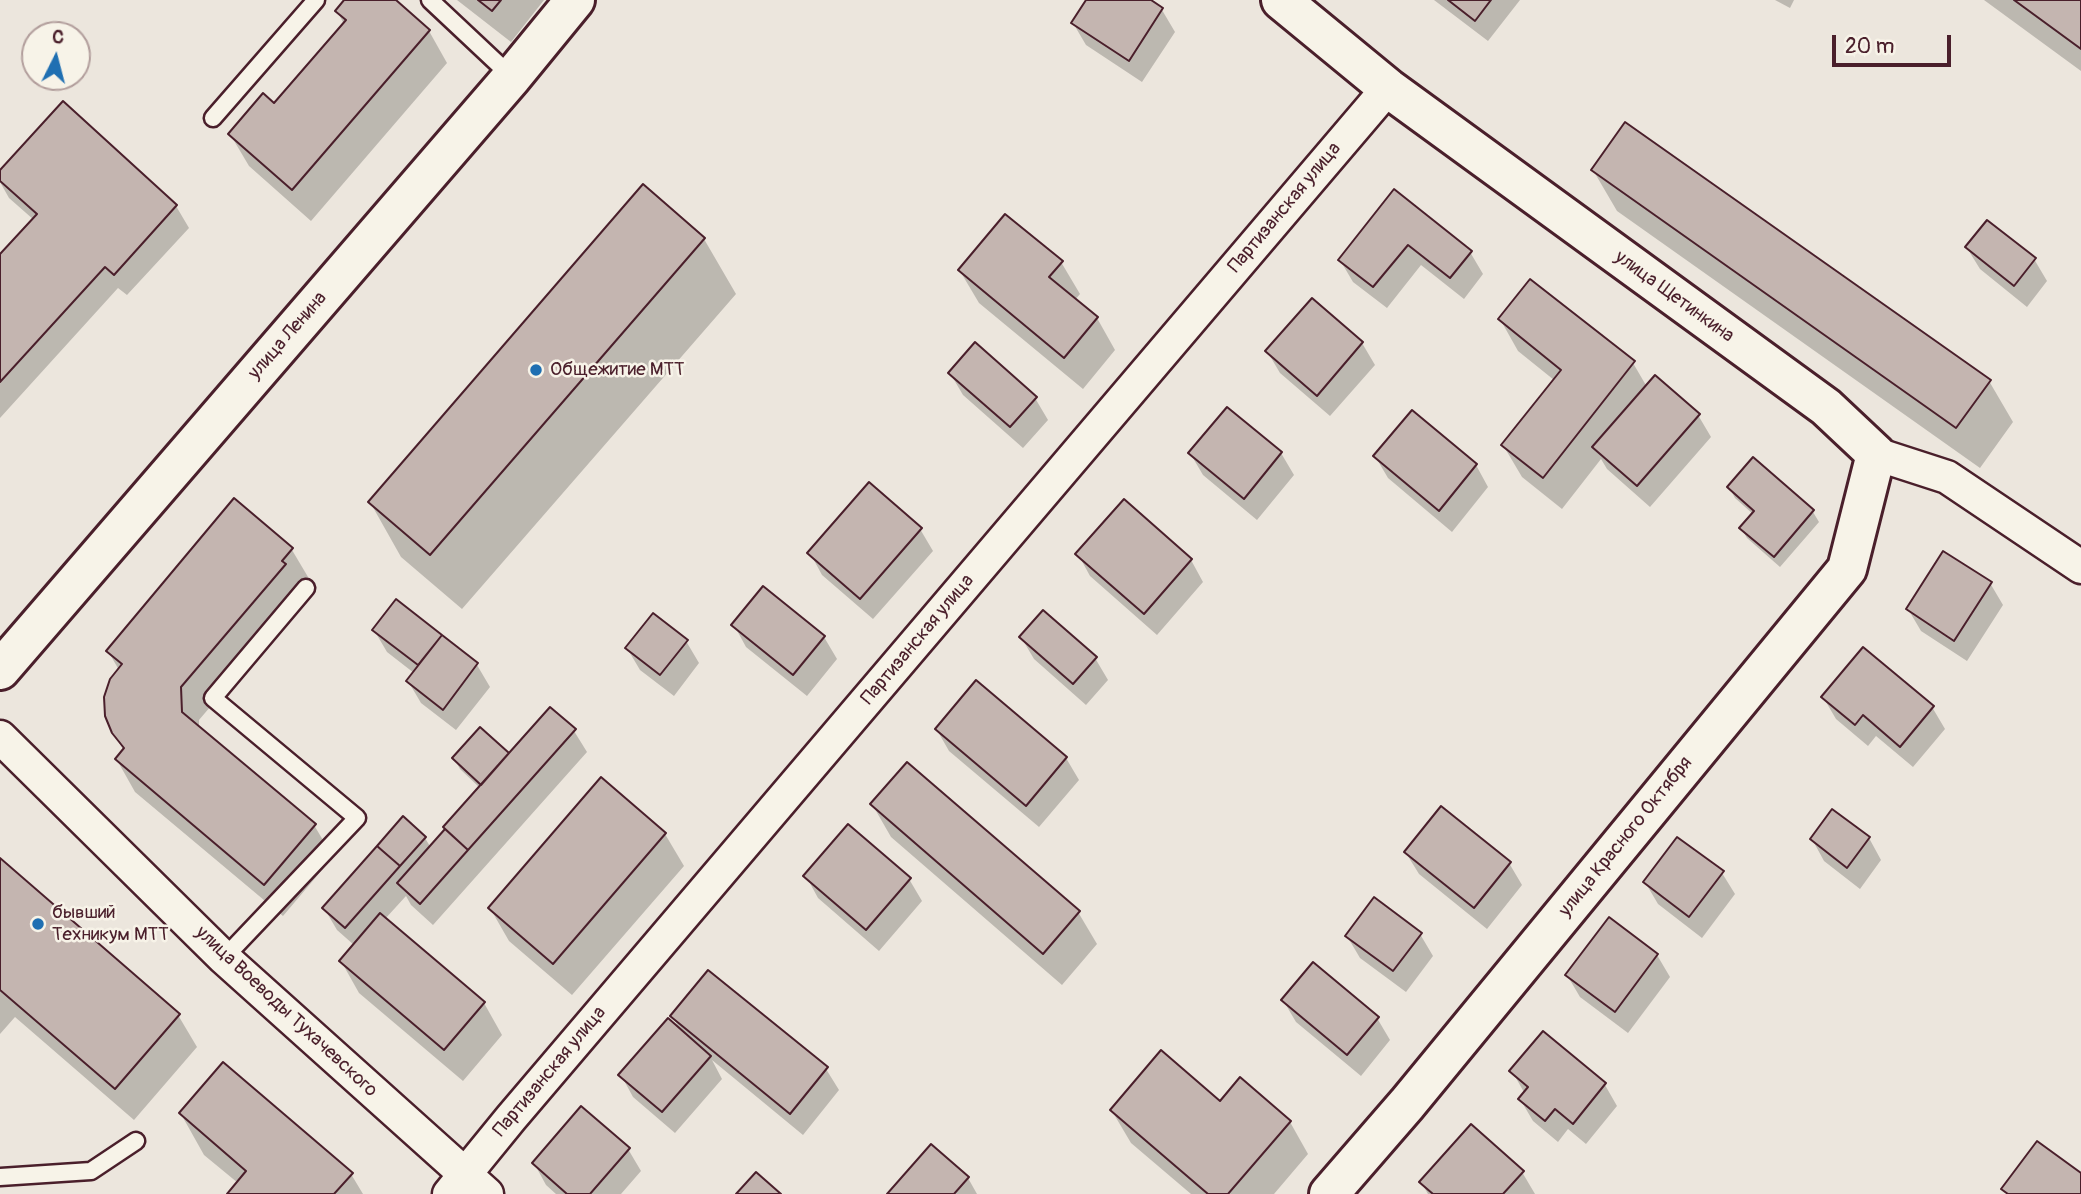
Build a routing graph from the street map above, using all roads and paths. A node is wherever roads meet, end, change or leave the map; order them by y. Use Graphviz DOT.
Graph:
graph roads {
  1 [pos="316,0"];
  2 [pos="430,0"];
  3 [pos="575,0"];
  4 [pos="1281,0"];
  5 [pos="512,77"];
  6 [pos="1388,88"];
  7 [pos="213,118"];
  8 [pos="1876,454"];
  9 [pos="2081,567"];
  10 [pos="306,588"];
  11 [pos="0,670"];
  12 [pos="0,737"];
  13 [pos="224,958"];
  14 [pos="136,1141"];
  15 [pos="0,1177"];
  16 [pos="467,1188"];
  17 [pos="1329,1194"];
  1 -- 7 [label="lane"];
  2 -- 5 [label="lane"];
  3 -- 5 [label="main road, улица Ленина"];
  4 -- 6 [label="main road, улица Щетинкина"];
  5 -- 11 [label="main road, улица Ленина"];
  6 -- 8 [label="main road, улица Щетинкина"];
  6 -- 16 [label="street, Партизанская улица"];
  8 -- 9 [label="street, улица Щетинкина"];
  8 -- 17 [label="main road, улица Красного Октября"];
  10 -- 13 [label="lane"];
  12 -- 13 [label="street, улица Воеводы Тухачевского"];
  13 -- 16 [label="street, улица Воеводы Тухачевского"];
  14 -- 15 [label="lane"];
}
